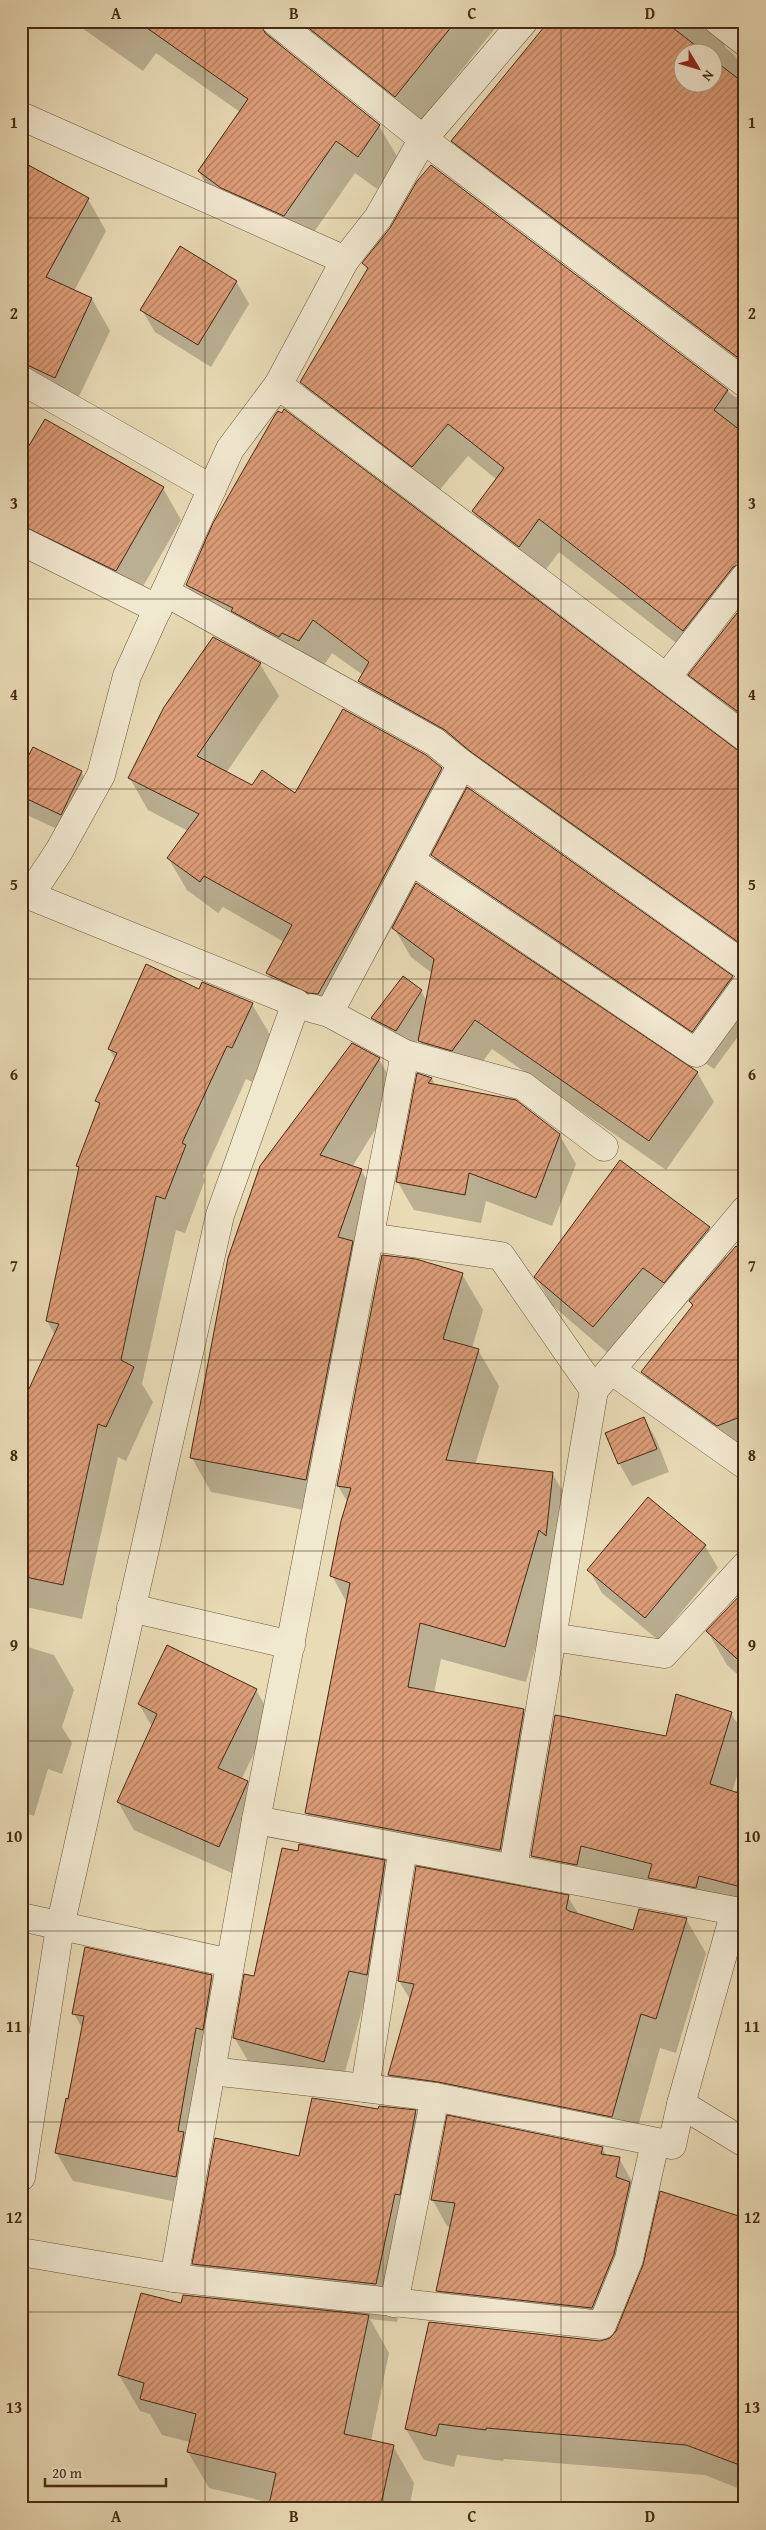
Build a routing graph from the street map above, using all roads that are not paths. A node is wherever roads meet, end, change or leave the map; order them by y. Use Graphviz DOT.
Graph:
graph roads {
  1 [pos="275,21"];
  2 [pos="524,21"];
  3 [pos="718,21"];
  4 [pos="745,42"];
  5 [pos="21,116"];
  6 [pos="423,139"];
  7 [pos="345,260"];
  8 [pos="21,380"];
  9 [pos="745,383"];
  10 [pos="278,386"];
  11 [pos="212,489"];
  12 [pos="21,541"];
  13 [pos="745,577"];
  14 [pos="161,601"];
  15 [pos="666,678"];
  16 [pos="745,737"];
  17 [pos="462,764"];
  18 [pos="410,860"];
  19 [pos="25,894"];
  20 [pos="745,966"];
  21 [pos="745,986"];
  22 [pos="296,1003"];
  23 [pos="329,1013"];
  24 [pos="406,1054"];
  25 [pos="604,1147"];
  26 [pos="743,1216"];
  27 [pos="370,1237"];
  28 [pos="602,1380"];
  29 [pos="745,1465"];
  30 [pos="745,1566"];
  31 [pos="131,1608"];
  32 [pos="552,1637"];
  33 [pos="291,1645"];
  34 [pos="256,1820"];
  35 [pos="403,1848"];
  36 [pos="513,1868"];
  37 [pos="740,1912"];
  38 [pos="21,1917"];
  39 [pos="60,1927"];
  40 [pos="230,1963"];
  41 [pos="211,2071"];
  42 [pos="365,2088"];
  43 [pos="435,2096"];
  44 [pos="681,2104"];
  45 [pos="655,2143"];
  46 [pos="745,2143"];
  47 [pos="21,2177"];
  48 [pos="21,2252"];
  49 [pos="174,2278"];
  50 [pos="394,2303"];
  1 -- 6 [label="street"];
  2 -- 6 [label="street"];
  3 -- 4 [label="street"];
  5 -- 7 [label="street"];
  6 -- 7 [label="street"];
  6 -- 9 [label="street"];
  7 -- 10 [label="street"];
  8 -- 11 [label="street"];
  10 -- 11 [label="street"];
  10 -- 15 [label="street"];
  11 -- 14 [label="street"];
  12 -- 14 [label="street"];
  13 -- 15 [label="street"];
  14 -- 17 [label="street"];
  14 -- 19 [label="street"];
  15 -- 16 [label="street"];
  17 -- 18 [label="street"];
  17 -- 20 [label="street"];
  18 -- 21 [label="street"];
  18 -- 23 [label="street"];
  19 -- 22 [label="street"];
  22 -- 23 [label="street"];
  22 -- 31 [label="street"];
  23 -- 24 [label="street"];
  24 -- 25 [label="street"];
  24 -- 27 [label="street"];
  26 -- 28 [label="street"];
  27 -- 28 [label="street"];
  27 -- 33 [label="street"];
  28 -- 29 [label="street"];
  28 -- 32 [label="street"];
  30 -- 32 [label="street"];
  31 -- 33 [label="street"];
  31 -- 39 [label="street"];
  32 -- 36 [label="street"];
  33 -- 34 [label="street"];
  34 -- 35 [label="street"];
  34 -- 40 [label="street"];
  35 -- 36 [label="street"];
  35 -- 42 [label="street"];
  36 -- 37 [label="street"];
  37 -- 44 [label="street"];
  38 -- 39 [label="street"];
  39 -- 40 [label="street"];
  39 -- 47 [label="street"];
  40 -- 41 [label="street"];
  41 -- 42 [label="street"];
  41 -- 49 [label="street"];
  42 -- 43 [label="street"];
  43 -- 45 [label="street"];
  43 -- 50 [label="street"];
  44 -- 45 [label="street"];
  44 -- 46 [label="street"];
  45 -- 50 [label="street"];
  48 -- 49 [label="street"];
  49 -- 50 [label="street"];
}
